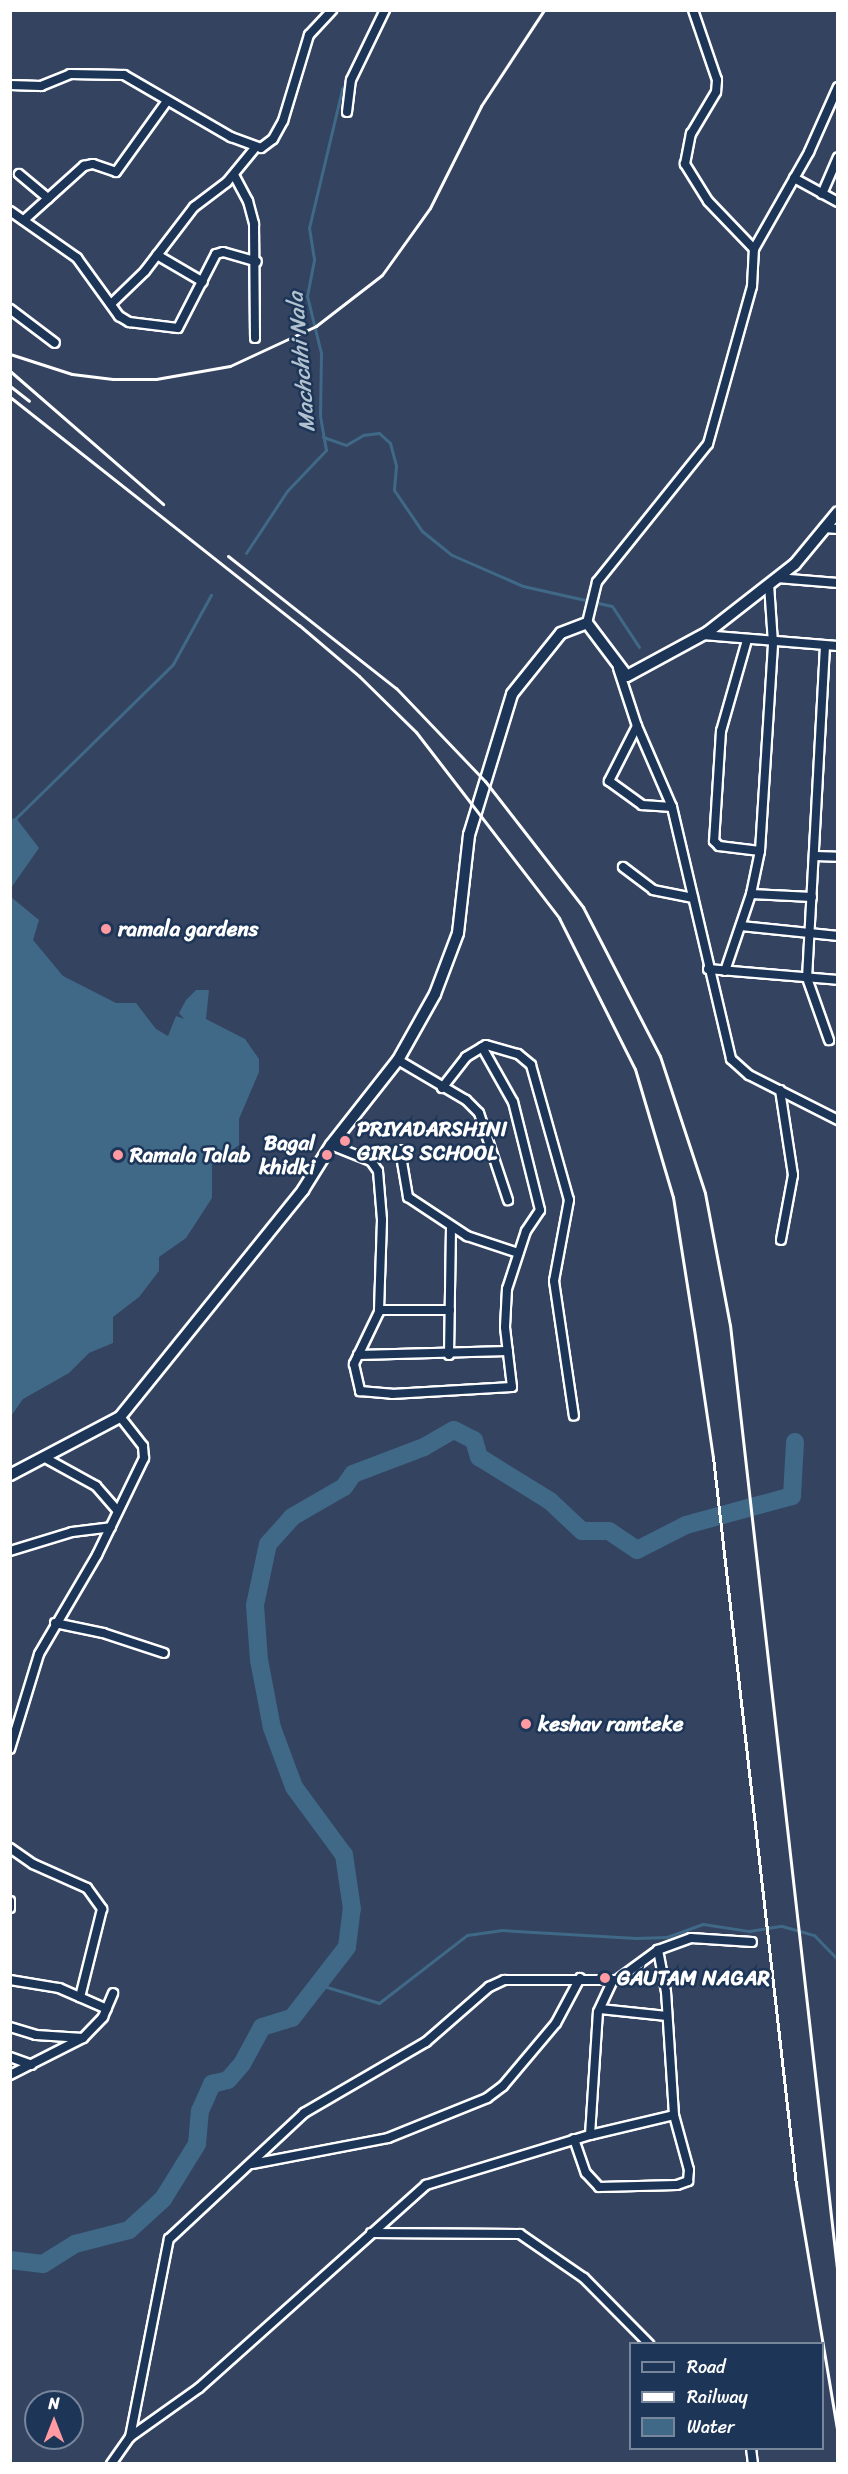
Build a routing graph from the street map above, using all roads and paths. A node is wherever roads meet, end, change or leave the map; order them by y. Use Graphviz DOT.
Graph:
graph roads {
  1 [pos="332,10"];
  2 [pos="385,10"];
  3 [pos="693,10"];
  4 [pos="10,85"];
  5 [pos="837,87"];
  6 [pos="167,101"];
  7 [pos="347,112"];
  8 [pos="255,148"];
  9 [pos="837,157"];
  10 [pos="19,174"];
  11 [pos="234,175"];
  12 [pos="794,178"];
  13 [pos="822,195"];
  14 [pos="48,198"];
  15 [pos="837,202"];
  16 [pos="10,211"];
  17 [pos="24,220"];
  18 [pos="754,249"];
  19 [pos="157,255"];
  20 [pos="257,261"];
  21 [pos="202,282"];
  22 [pos="111,304"];
  23 [pos="10,309"];
  24 [pos="255,338"];
  25 [pos="55,343"];
  26 [pos="837,512"];
  27 [pos="824,528"];
  28 [pos="837,529"];
  29 [pos="773,581"];
  30 [pos="837,583"];
  31 [pos="587,623"];
  32 [pos="703,635"];
  33 [pos="747,640"];
  34 [pos="773,644"];
  35 [pos="825,646"];
  36 [pos="837,646"];
  37 [pos="616,662"];
  38 [pos="637,726"];
  39 [pos="672,807"];
  40 [pos="760,851"];
  41 [pos="815,856"];
  42 [pos="837,857"];
  43 [pos="623,867"];
  44 [pos="751,894"];
  45 [pos="812,897"];
  46 [pos="693,898"];
  47 [pos="741,926"];
  48 [pos="811,933"];
  49 [pos="837,936"];
  50 [pos="708,969"];
  51 [pos="725,970"];
  52 [pos="807,978"];
  53 [pos="837,980"];
  54 [pos="829,1040"];
  55 [pos="482,1047"];
  56 [pos="398,1060"];
  57 [pos="442,1088"];
  58 [pos="780,1090"];
  59 [pos="837,1120"];
  60 [pos="332,1145"];
  61 [pos="400,1150"];
  62 [pos="508,1200"];
  63 [pos="451,1227"];
  64 [pos="781,1240"];
  65 [pos="519,1253"];
  66 [pos="380,1310"];
  67 [pos="450,1310"];
  68 [pos="508,1350"];
  69 [pos="358,1355"];
  70 [pos="449,1355"];
  71 [pos="574,1416"];
  72 [pos="120,1417"];
  73 [pos="47,1459"];
  74 [pos="10,1475"];
  75 [pos="118,1511"];
  76 [pos="111,1527"];
  77 [pos="10,1551"];
  78 [pos="55,1623"];
  79 [pos="164,1653"];
  80 [pos="10,1749"];
  81 [pos="10,1848"];
  82 [pos="10,1900"];
  83 [pos="10,1908"];
  84 [pos="752,1942"];
  85 [pos="658,1950"];
  86 [pos="580,1978"];
  87 [pos="10,1980"];
  88 [pos="613,1980"];
  89 [pos="114,1994"];
  90 [pos="80,1997"];
  91 [pos="107,2009"];
  92 [pos="600,2009"];
  93 [pos="667,2016"];
  94 [pos="10,2027"];
  95 [pos="83,2038"];
  96 [pos="10,2057"];
  97 [pos="32,2065"];
  98 [pos="10,2075"];
  99 [pos="674,2115"];
  100 [pos="590,2135"];
  101 [pos="574,2139"];
  102 [pos="251,2164"];
  103 [pos="371,2233"];
  104 [pos="648,2342"];
  105 [pos="130,2437"];
  106 [pos="111,2463"];
  1 -- 8 [label="street"];
  2 -- 7 [label="street"];
  3 -- 18 [label="street"];
  4 -- 6 [label="street"];
  5 -- 12 [label="street"];
  6 -- 8 [label="street"];
  6 -- 14 [label="street"];
  8 -- 11 [label="street"];
  9 -- 13 [label="street"];
  10 -- 14 [label="street"];
  11 -- 19 [label="street"];
  11 -- 20 [label="street"];
  12 -- 13 [label="street"];
  12 -- 18 [label="street"];
  13 -- 15 [label="street"];
  14 -- 17 [label="street"];
  16 -- 17 [label="street"];
  17 -- 22 [label="street"];
  18 -- 31 [label="street"];
  19 -- 21 [label="street"];
  19 -- 22 [label="street"];
  20 -- 21 [label="street"];
  20 -- 24 [label="street"];
  21 -- 22 [label="street"];
  23 -- 25 [label="street"];
  26 -- 27 [label="street"];
  27 -- 28 [label="street"];
  27 -- 29 [label="street"];
  29 -- 30 [label="street"];
  29 -- 32 [label="street"];
  29 -- 34 [label="street"];
  31 -- 37 [label="street"];
  31 -- 56 [label="street"];
  32 -- 33 [label="street"];
  32 -- 37 [label="street"];
  33 -- 34 [label="street"];
  33 -- 40 [label="street"];
  34 -- 35 [label="street"];
  34 -- 40 [label="street"];
  35 -- 36 [label="street"];
  35 -- 41 [label="street"];
  37 -- 38 [label="street"];
  38 -- 39 [label="street"];
  38 -- 39 [label="street"];
  39 -- 46 [label="street"];
  40 -- 44 [label="street"];
  41 -- 42 [label="street"];
  41 -- 45 [label="street"];
  43 -- 46 [label="street"];
  44 -- 45 [label="street"];
  44 -- 47 [label="street"];
  45 -- 48 [label="street"];
  46 -- 50 [label="street"];
  47 -- 48 [label="street"];
  47 -- 51 [label="street"];
  48 -- 49 [label="street"];
  48 -- 52 [label="street"];
  50 -- 51 [label="street"];
  50 -- 58 [label="street"];
  51 -- 52 [label="street"];
  52 -- 53 [label="street"];
  52 -- 54 [label="street"];
  55 -- 57 [label="street"];
  55 -- 65 [label="street"];
  55 -- 71 [label="street"];
  56 -- 57 [label="street"];
  56 -- 60 [label="street"];
  57 -- 62 [label="street"];
  58 -- 59 [label="street"];
  58 -- 64 [label="street"];
  60 -- 66 [label="street"];
  60 -- 72 [label="street"];
  61 -- 63 [label="street"];
  63 -- 65 [label="street"];
  63 -- 67 [label="street"];
  65 -- 68 [label="street"];
  66 -- 67 [label="street"];
  66 -- 69 [label="street"];
  67 -- 70 [label="street"];
  68 -- 69 [label="street"];
  68 -- 70 [label="street"];
  69 -- 70 [label="street"];
  72 -- 73 [label="street"];
  72 -- 75 [label="street"];
  73 -- 74 [label="street"];
  73 -- 75 [label="street"];
  75 -- 76 [label="street"];
  76 -- 77 [label="street"];
  76 -- 78 [label="street"];
  78 -- 79 [label="street"];
  78 -- 80 [label="street"];
  81 -- 90 [label="street"];
  82 -- 83 [label="street"];
  84 -- 85 [label="street"];
  85 -- 88 [label="street"];
  85 -- 93 [label="street"];
  86 -- 88 [label="street"];
  86 -- 102 [label="street"];
  86 -- 102 [label="street"];
  87 -- 90 [label="street"];
  88 -- 92 [label="street"];
  89 -- 91 [label="street"];
  90 -- 91 [label="street"];
  91 -- 95 [label="street"];
  92 -- 93 [label="street"];
  92 -- 100 [label="street"];
  93 -- 99 [label="street"];
  94 -- 95 [label="street"];
  95 -- 97 [label="street"];
  96 -- 97 [label="street"];
  97 -- 98 [label="street"];
  99 -- 100 [label="street"];
  99 -- 101 [label="street"];
  100 -- 101 [label="street"];
  101 -- 103 [label="street"];
  102 -- 105 [label="street"];
  103 -- 104 [label="street"];
  103 -- 105 [label="street"];
  105 -- 106 [label="street"];
}
